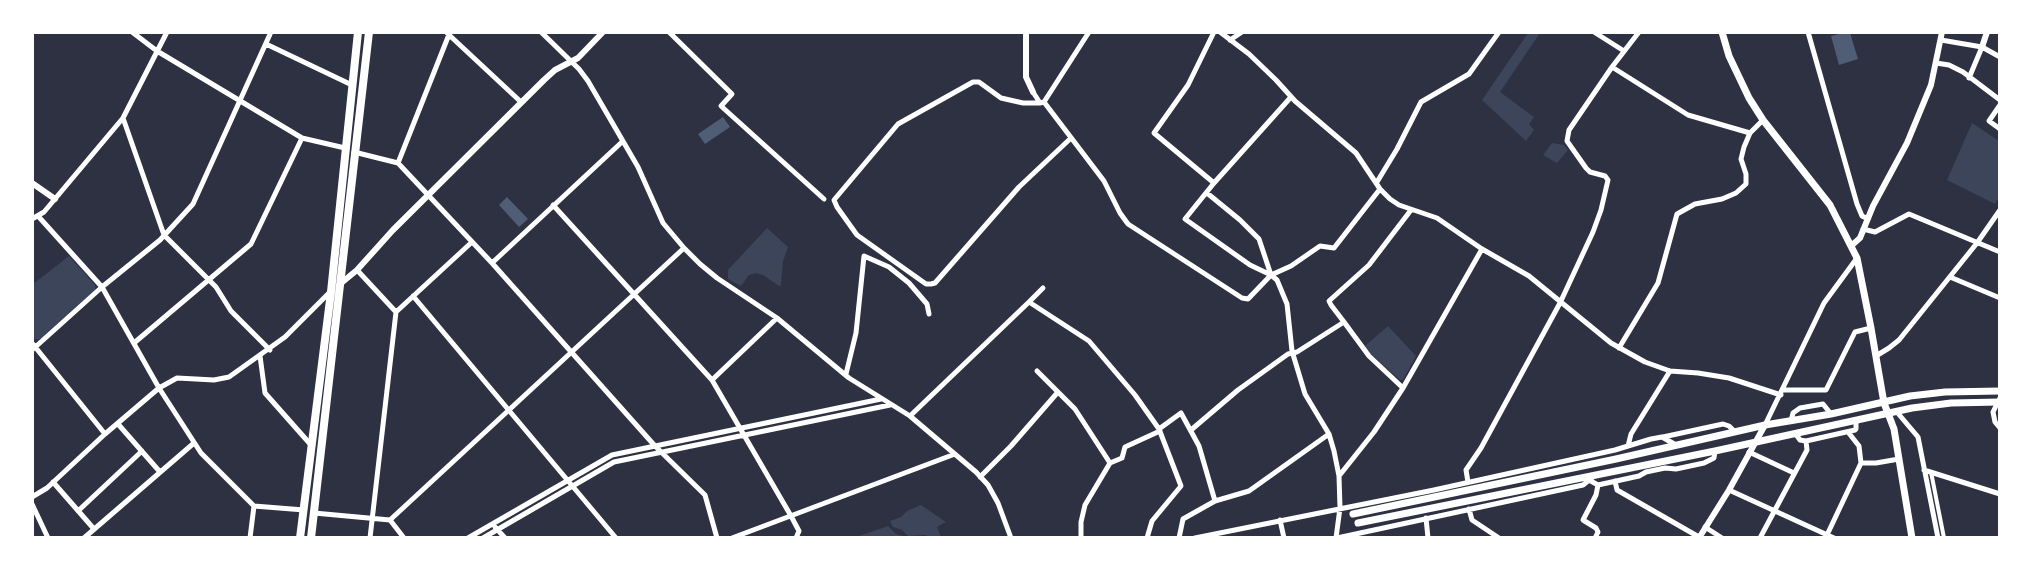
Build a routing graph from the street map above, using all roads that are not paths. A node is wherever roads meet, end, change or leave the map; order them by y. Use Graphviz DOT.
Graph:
graph roads {
  1 [pos="132,32"];
  2 [pos="167,32"];
  3 [pos="271,32"];
  4 [pos="358,32"];
  5 [pos="369,32"];
  6 [pos="541,32"];
  7 [pos="603,32"];
  8 [pos="669,32"];
  9 [pos="1026,32"];
  10 [pos="1089,32"];
  11 [pos="1214,32"];
  12 [pos="1220,32"];
  13 [pos="1242,32"];
  14 [pos="1499,32"];
  15 [pos="1639,32"];
  16 [pos="1722,32"];
  17 [pos="1808,32"];
  18 [pos="1942,32"];
  19 [pos="1987,32"];
  20 [pos="449,33"];
  21 [pos="1598,33"];
  22 [pos="1230,40"];
  23 [pos="1941,40"];
  24 [pos="266,44"];
  25 [pos="1982,47"];
  26 [pos="157,51"];
  27 [pos="1624,51"];
  28 [pos="2000,58"];
  29 [pos="572,62"];
  30 [pos="1936,63"];
  31 [pos="1612,67"];
  32 [pos="1969,78"];
  33 [pos="352,85"];
  34 [pos="1033,92"];
  35 [pos="1291,97"];
  36 [pos="2000,100"];
  37 [pos="240,101"];
  38 [pos="521,102"];
  39 [pos="1042,102"];
  40 [pos="2000,105"];
  41 [pos="123,118"];
  42 [pos="1764,120"];
  43 [pos="2000,129"];
  44 [pos="1750,133"];
  45 [pos="302,138"];
  46 [pos="1071,138"];
  47 [pos="622,141"];
  48 [pos="345,148"];
  49 [pos="354,152"];
  50 [pos="398,163"];
  51 [pos="1377,182"];
  52 [pos="32,183"];
  53 [pos="1214,183"];
  54 [pos="1380,189"];
  55 [pos="1207,193"];
  56 [pos="428,195"];
  57 [pos="55,199"];
  58 [pos="824,199"];
  59 [pos="553,205"];
  60 [pos="1411,210"];
  61 [pos="2000,210"];
  62 [pos="35,218"];
  63 [pos="1868,219"];
  64 [pos="1863,230"];
  65 [pos="164,235"];
  66 [pos="472,242"];
  67 [pos="1977,243"];
  68 [pos="1851,246"];
  69 [pos="684,248"];
  70 [pos="1482,250"];
  71 [pos="2000,252"];
  72 [pos="1857,258"];
  73 [pos="492,263"];
  74 [pos="357,270"];
  75 [pos="1271,275"];
  76 [pos="1950,277"];
  77 [pos="209,280"];
  78 [pos="340,284"];
  79 [pos="102,287"];
  80 [pos="1043,288"];
  81 [pos="331,292"];
  82 [pos="635,295"];
  83 [pos="413,296"];
  84 [pos="2000,298"];
  85 [pos="1029,302"];
  86 [pos="1560,302"];
  87 [pos="396,312"];
  88 [pos="929,314"];
  89 [pos="777,318"];
  90 [pos="1344,322"];
  91 [pos="1871,328"];
  92 [pos="134,343"];
  93 [pos="34,347"];
  94 [pos="1619,348"];
  95 [pos="270,350"];
  96 [pos="572,353"];
  97 [pos="1293,353"];
  98 [pos="260,356"];
  99 [pos="1876,356"];
  100 [pos="1037,371"];
  101 [pos="1670,371"];
  102 [pos="846,374"];
  103 [pos="712,380"];
  104 [pos="159,388"];
  105 [pos="1403,388"];
  106 [pos="2000,391"];
  107 [pos="1058,392"];
  108 [pos="1782,392"];
  109 [pos="881,399"];
  110 [pos="1999,400"];
  111 [pos="1884,403"];
  112 [pos="891,405"];
  113 [pos="510,411"];
  114 [pos="1896,411"];
  115 [pos="1888,413"];
  116 [pos="1831,414"];
  117 [pos="910,416"];
  118 [pos="1856,420"];
  119 [pos="1791,421"];
  120 [pos="118,424"];
  121 [pos="1765,425"];
  122 [pos="2000,428"];
  123 [pos="741,429"];
  124 [pos="1160,430"];
  125 [pos="1191,430"];
  126 [pos="1735,432"];
  127 [pos="1848,432"];
  128 [pos="1795,433"];
  129 [pos="105,434"];
  130 [pos="1329,434"];
  131 [pos="745,436"];
  132 [pos="1662,437"];
  133 [pos="1755,441"];
  134 [pos="1806,441"];
  135 [pos="194,443"];
  136 [pos="312,445"];
  137 [pos="1676,445"];
  138 [pos="655,446"];
  139 [pos="1628,446"];
  140 [pos="142,451"];
  141 [pos="1715,451"];
  142 [pos="661,452"];
  143 [pos="1749,452"];
  144 [pos="955,454"];
  145 [pos="1899,459"];
  146 [pos="1860,462"];
  147 [pos="1110,463"];
  148 [pos="1924,470"];
  149 [pos="160,472"];
  150 [pos="1931,472"];
  151 [pos="1794,473"];
  152 [pos="1597,474"];
  153 [pos="1339,476"];
  154 [pos="980,477"];
  155 [pos="567,480"];
  156 [pos="1589,480"];
  157 [pos="1615,481"];
  158 [pos="53,482"];
  159 [pos="1468,482"];
  160 [pos="1598,485"];
  161 [pos="572,486"];
  162 [pos="1728,490"];
  163 [pos="2000,494"];
  164 [pos="32,497"];
  165 [pos="1215,501"];
  166 [pos="32,504"];
  167 [pos="254,506"];
  168 [pos="1340,508"];
  169 [pos="1469,509"];
  170 [pos="304,510"];
  171 [pos="78,511"];
  172 [pos="1774,511"];
  173 [pos="314,513"];
  174 [pos="1353,514"];
  175 [pos="791,516"];
  176 [pos="1426,518"];
  177 [pos="372,519"];
  178 [pos="390,520"];
  179 [pos="1280,520"];
  180 [pos="1358,523"];
  181 [pos="492,524"];
  182 [pos="1705,527"];
  183 [pos="94,529"];
  184 [pos="497,529"];
  185 [pos="1827,536"];
  186 [pos="1699,537"];
  187 [pos="48,538"];
  188 [pos="84,538"];
  189 [pos="250,538"];
  190 [pos="300,538"];
  191 [pos="311,538"];
  192 [pos="370,538"];
  193 [pos="404,538"];
  194 [pos="468,538"];
  195 [pos="483,538"];
  196 [pos="505,538"];
  197 [pos="616,538"];
  198 [pos="717,538"];
  199 [pos="732,538"];
  200 [pos="796,538"];
  201 [pos="1011,538"];
  202 [pos="1082,538"];
  203 [pos="1146,538"];
  204 [pos="1179,538"];
  205 [pos="1196,538"];
  206 [pos="1284,538"];
  207 [pos="1337,538"];
  208 [pos="1428,538"];
  209 [pos="1499,538"];
  210 [pos="1595,538"];
  211 [pos="1722,538"];
  212 [pos="1760,538"];
  213 [pos="1834,538"];
  214 [pos="1912,538"];
  215 [pos="1938,538"];
  216 [pos="1944,538"];
  1 -- 26 [label="street"];
  2 -- 26 [label="street"];
  3 -- 24 [label="street"];
  4 -- 33 [label="main road"];
  5 -- 49 [label="main road"];
  6 -- 29 [label="street"];
  7 -- 29 [label="street"];
  8 -- 58 [label="street"];
  9 -- 34 [label="street"];
  10 -- 39 [label="street"];
  11 -- 53 [label="street"];
  12 -- 22 [label="street"];
  13 -- 22 [label="street"];
  14 -- 51 [label="street"];
  15 -- 27 [label="street"];
  16 -- 42 [label="main road"];
  17 -- 63 [label="street"];
  18 -- 23 [label="street"];
  19 -- 25 [label="street"];
  20 -- 38 [label="street"];
  20 -- 50 [label="street"];
  21 -- 27 [label="street"];
  22 -- 35 [label="street"];
  23 -- 25 [label="street"];
  23 -- 30 [label="street"];
  24 -- 33 [label="street"];
  24 -- 37 [label="street"];
  25 -- 28 [label="street"];
  25 -- 32 [label="street"];
  26 -- 37 [label="street"];
  26 -- 41 [label="street"];
  27 -- 31 [label="street"];
  29 -- 38 [label="street"];
  29 -- 47 [label="street"];
  30 -- 32 [label="street"];
  30 -- 63 [label="street"];
  31 -- 44 [label="street"];
  31 -- 86 [label="street"];
  32 -- 36 [label="street"];
  33 -- 48 [label="main road"];
  34 -- 39 [label="street"];
  35 -- 51 [label="street"];
  35 -- 53 [label="street"];
  37 -- 45 [label="street"];
  37 -- 65 [label="street"];
  38 -- 56 [label="street"];
  39 -- 46 [label="street"];
  39 -- 46 [label="street"];
  40 -- 43 [label="street"];
  41 -- 57 [label="street"];
  41 -- 65 [label="street"];
  42 -- 44 [label="street"];
  42 -- 68 [label="main road"];
  44 -- 94 [label="street"];
  45 -- 48 [label="street"];
  45 -- 77 [label="street"];
  46 -- 75 [label="street"];
  47 -- 59 [label="street"];
  47 -- 69 [label="street"];
  48 -- 81 [label="main road"];
  49 -- 50 [label="street"];
  49 -- 78 [label="main road"];
  50 -- 56 [label="street"];
  51 -- 54 [label="street"];
  52 -- 57 [label="street"];
  53 -- 55 [label="street"];
  54 -- 60 [label="street"];
  54 -- 75 [label="street"];
  55 -- 75 [label="street"];
  55 -- 75 [label="street"];
  56 -- 66 [label="street"];
  56 -- 74 [label="street"];
  57 -- 62 [label="street"];
  59 -- 73 [label="street"];
  59 -- 82 [label="street"];
  60 -- 70 [label="street"];
  60 -- 90 [label="street"];
  61 -- 67 [label="street"];
  62 -- 79 [label="street"];
  63 -- 64 [label="street"];
  64 -- 67 [label="street"];
  64 -- 68 [label="street"];
  65 -- 77 [label="street"];
  65 -- 79 [label="street"];
  66 -- 73 [label="street"];
  66 -- 83 [label="street"];
  67 -- 71 [label="street"];
  67 -- 76 [label="street"];
  68 -- 72 [label="main road"];
  69 -- 82 [label="street"];
  69 -- 89 [label="street"];
  70 -- 86 [label="street"];
  70 -- 105 [label="street"];
  72 -- 91 [label="main road"];
  72 -- 108 [label="street"];
  73 -- 96 [label="street"];
  74 -- 78 [label="street"];
  74 -- 87 [label="street"];
  75 -- 97 [label="street"];
  76 -- 84 [label="street"];
  76 -- 99 [label="street"];
  77 -- 92 [label="street"];
  77 -- 95 [label="street"];
  78 -- 81 [label="street"];
  78 -- 173 [label="main road"];
  79 -- 92 [label="street"];
  79 -- 93 [label="street"];
  80 -- 85 [label="street"];
  81 -- 95 [label="street"];
  81 -- 136 [label="main road"];
  82 -- 96 [label="street"];
  82 -- 103 [label="street"];
  83 -- 87 [label="street"];
  83 -- 113 [label="street"];
  85 -- 117 [label="street"];
  85 -- 124 [label="street"];
  86 -- 94 [label="street"];
  86 -- 159 [label="street"];
  87 -- 177 [label="street"];
  88 -- 102 [label="street"];
  89 -- 102 [label="street"];
  89 -- 103 [label="street"];
  90 -- 97 [label="street"];
  90 -- 105 [label="street"];
  91 -- 99 [label="main road"];
  91 -- 108 [label="street"];
  92 -- 104 [label="street"];
  93 -- 129 [label="street"];
  94 -- 101 [label="street"];
  95 -- 98 [label="street"];
  96 -- 113 [label="street"];
  96 -- 138 [label="street"];
  97 -- 125 [label="street"];
  97 -- 130 [label="street"];
  98 -- 104 [label="street"];
  98 -- 136 [label="street"];
  99 -- 111 [label="main road"];
  100 -- 107 [label="street"];
  101 -- 108 [label="street"];
  101 -- 139 [label="street"];
  102 -- 109 [label="street"];
  103 -- 123 [label="street"];
  104 -- 120 [label="street"];
  104 -- 135 [label="street"];
  105 -- 153 [label="street"];
  106 -- 111 [label="main road"];
  107 -- 147 [label="street"];
  107 -- 154 [label="street"];
  108 -- 121 [label="street"];
  109 -- 112 [label="street"];
  109 -- 123 [label="street"];
  110 -- 114 [label="main road"];
  110 -- 122 [label="street"];
  111 -- 115 [label="main road"];
  111 -- 116 [label="main road"];
  112 -- 117 [label="street"];
  112 -- 131 [label="street"];
  113 -- 155 [label="street"];
  113 -- 178 [label="street"];
  114 -- 115 [label="main road"];
  114 -- 148 [label="street"];
  115 -- 118 [label="main road"];
  115 -- 145 [label="main road"];
  116 -- 119 [label="main road"];
  116 -- 119 [label="street"];
  117 -- 144 [label="street"];
  118 -- 127 [label="street"];
  118 -- 128 [label="main road"];
  119 -- 121 [label="main road"];
  120 -- 129 [label="street"];
  120 -- 140 [label="street"];
  121 -- 126 [label="main road"];
  121 -- 133 [label="street"];
  123 -- 131 [label="street"];
  123 -- 138 [label="street"];
  124 -- 125 [label="street"];
  124 -- 147 [label="street"];
  124 -- 203 [label="street"];
  125 -- 165 [label="street"];
  126 -- 132 [label="street"];
  126 -- 137 [label="main road"];
  127 -- 134 [label="street"];
  127 -- 146 [label="street"];
  128 -- 133 [label="main road"];
  128 -- 134 [label="street"];
  129 -- 158 [label="street"];
  130 -- 153 [label="street"];
  130 -- 165 [label="street"];
  131 -- 142 [label="street"];
  131 -- 175 [label="street"];
  132 -- 137 [label="street"];
  132 -- 139 [label="street"];
  133 -- 141 [label="main road"];
  133 -- 143 [label="street"];
  134 -- 151 [label="street"];
  135 -- 149 [label="street"];
  135 -- 167 [label="street"];
  136 -- 170 [label="main road"];
  137 -- 174 [label="main road"];
  138 -- 142 [label="street"];
  138 -- 155 [label="street"];
  139 -- 159 [label="street"];
  140 -- 149 [label="street"];
  140 -- 171 [label="street"];
  141 -- 152 [label="main road"];
  141 -- 157 [label="street"];
  142 -- 161 [label="street"];
  142 -- 198 [label="street"];
  143 -- 151 [label="street"];
  143 -- 162 [label="street"];
  144 -- 154 [label="street"];
  144 -- 175 [label="street"];
  145 -- 146 [label="street"];
  145 -- 214 [label="main road"];
  146 -- 185 [label="street"];
  147 -- 202 [label="street"];
  148 -- 150 [label="street"];
  148 -- 215 [label="street"];
  149 -- 183 [label="street"];
  150 -- 163 [label="street"];
  150 -- 216 [label="street"];
  151 -- 172 [label="street"];
  152 -- 156 [label="street"];
  152 -- 180 [label="main road"];
  153 -- 168 [label="street"];
  154 -- 201 [label="street"];
  155 -- 161 [label="street"];
  155 -- 181 [label="street"];
  156 -- 160 [label="street"];
  156 -- 169 [label="street"];
  157 -- 160 [label="street"];
  157 -- 186 [label="street"];
  158 -- 164 [label="street"];
  158 -- 171 [label="street"];
  159 -- 168 [label="street"];
  160 -- 210 [label="street"];
  161 -- 184 [label="street"];
  161 -- 197 [label="street"];
  162 -- 172 [label="street"];
  162 -- 182 [label="street"];
  165 -- 204 [label="street"];
  166 -- 187 [label="street"];
  167 -- 170 [label="street"];
  167 -- 189 [label="street"];
  168 -- 179 [label="street"];
  168 -- 207 [label="street"];
  169 -- 176 [label="street"];
  169 -- 209 [label="street"];
  170 -- 190 [label="main road"];
  171 -- 183 [label="street"];
  172 -- 185 [label="street"];
  172 -- 212 [label="street"];
  173 -- 177 [label="street"];
  173 -- 191 [label="main road"];
  175 -- 199 [label="street"];
  175 -- 200 [label="street"];
  176 -- 207 [label="street"];
  176 -- 208 [label="street"];
  177 -- 178 [label="street"];
  177 -- 192 [label="street"];
  178 -- 193 [label="street"];
  179 -- 205 [label="street"];
  179 -- 206 [label="street"];
  181 -- 184 [label="street"];
  181 -- 194 [label="street"];
  182 -- 186 [label="street"];
  182 -- 211 [label="street"];
  183 -- 188 [label="street"];
  184 -- 195 [label="street"];
  184 -- 196 [label="street"];
  185 -- 213 [label="street"];
}
